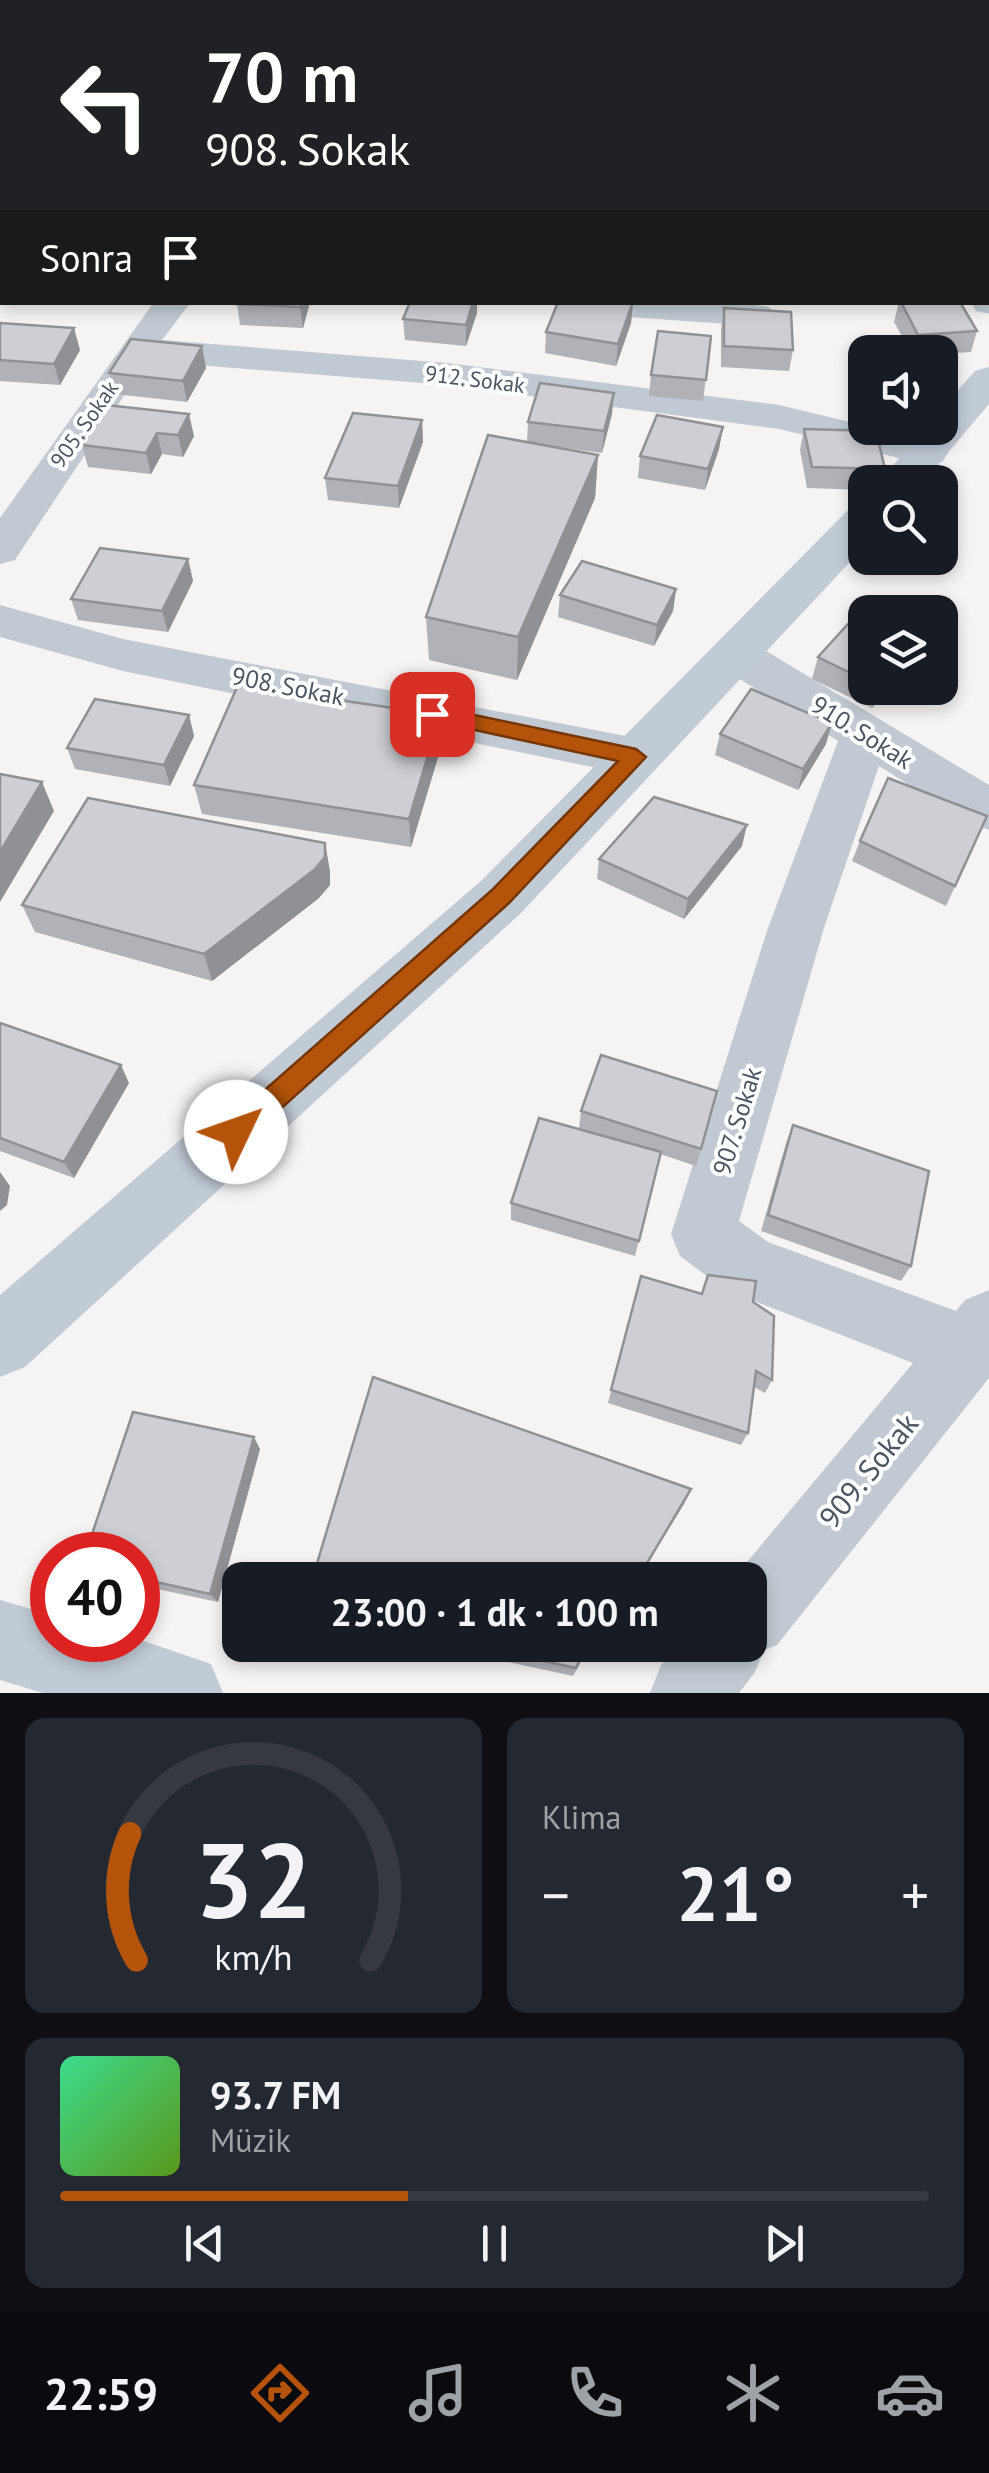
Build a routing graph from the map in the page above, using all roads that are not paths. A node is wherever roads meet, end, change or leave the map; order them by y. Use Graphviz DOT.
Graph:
graph roads {
  1 [pos="171,305"];
  2 [pos="614,305"];
  3 [pos="756,315"];
  4 [pos="136,348"];
  5 [pos="989,379"];
  6 [pos="906,465"];
  7 [pos="917,465"];
  8 [pos="848,537"];
  9 [pos="0,550"];
  10 [pos="0,622"];
  11 [pos="735,654"];
  12 [pos="865,734"];
  13 [pos="636,757"];
  14 [pos="989,810"];
  15 [pos="978,1337"];
  16 [pos="0,1342"];
  17 [pos="767,1597"];
  18 [pos="0,1640"];
  19 [pos="714,1662"];
  20 [pos="182,1693"];
  21 [pos="689,1693"];
  1 -- 4 [label="street, 905. Sokak"];
  2 -- 3 [label="street"];
  4 -- 6 [label="street, 912. Sokak"];
  4 -- 9 [label="street, 905. Sokak"];
  5 -- 7 [label="street"];
  8 -- 11 [label="street"];
  10 -- 13 [label="street, 908. Sokak"];
  11 -- 12 [label="street, 910. Sokak"];
  11 -- 13 [label="street"];
  12 -- 14 [label="street, 910. Sokak"];
  12 -- 15 [label="street, 907. Sokak"];
  13 -- 16 [label="street"];
  15 -- 17 [label="street, 909. Sokak"];
  18 -- 20 [label="street"];
  19 -- 21 [label="street"];
}
